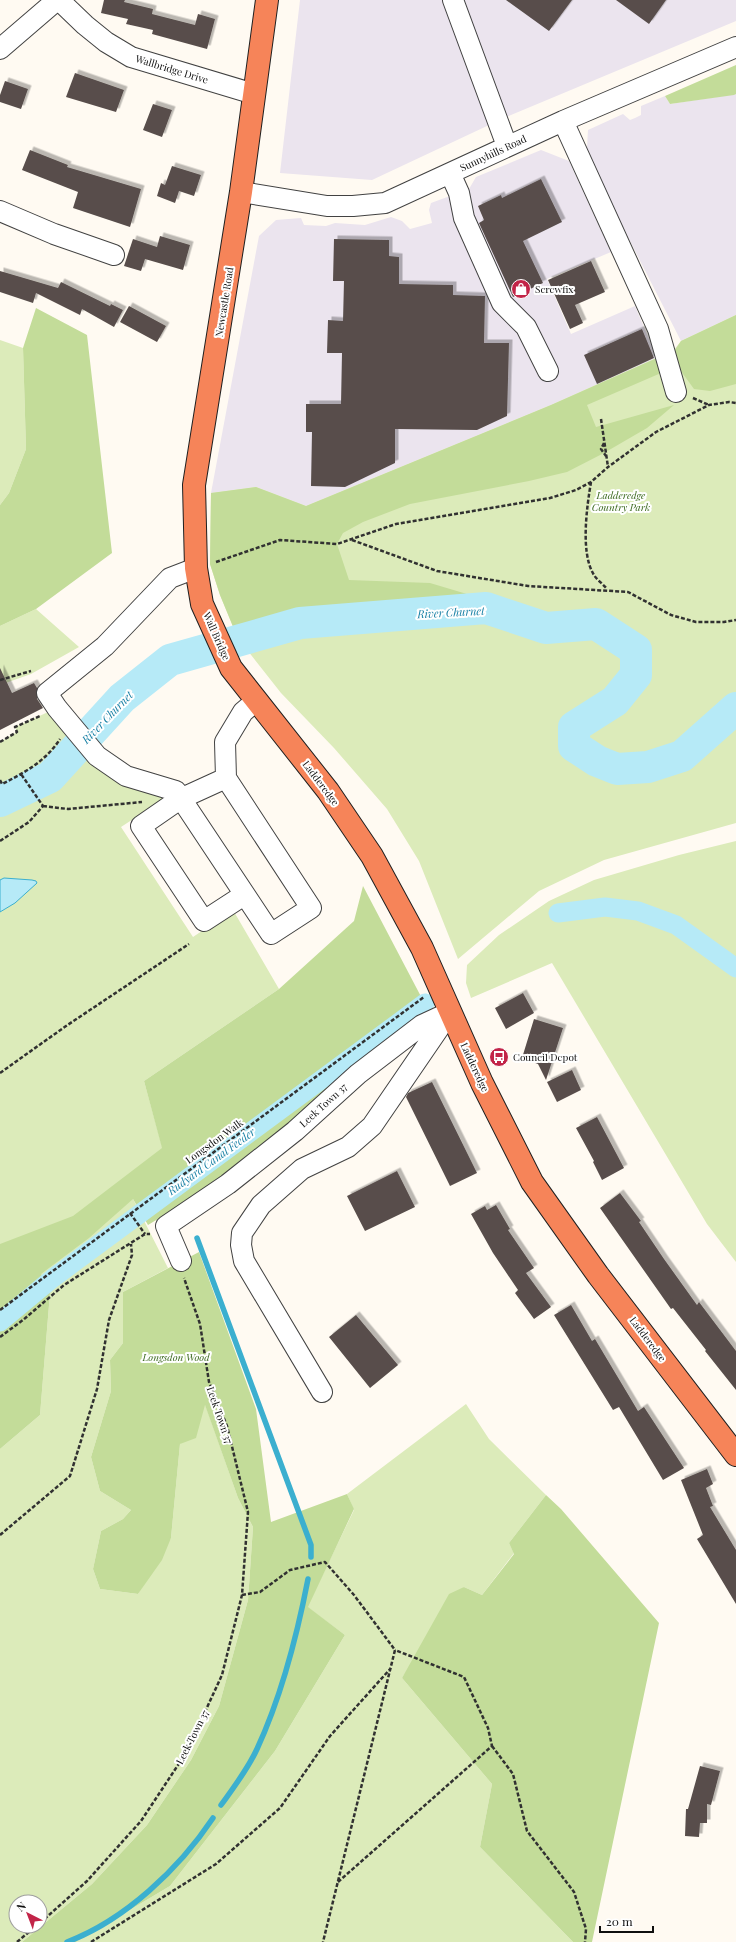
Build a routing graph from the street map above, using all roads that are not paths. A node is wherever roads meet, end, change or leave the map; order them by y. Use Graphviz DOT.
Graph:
graph roads {
  1 [pos="58,0"];
  2 [pos="267,0"];
  3 [pos="453,0"];
  4 [pos="736,47"];
  5 [pos="0,49"];
  6 [pos="254,94"];
  7 [pos="563,121"];
  8 [pos="507,146"];
  9 [pos="450,173"];
  10 [pos="241,192"];
  11 [pos="0,211"];
  12 [pos="114,255"];
  13 [pos="548,371"];
  14 [pos="676,392"];
  15 [pos="196,568"];
  16 [pos="202,604"];
  17 [pos="231,668"];
  18 [pos="256,701"];
  19 [pos="226,778"];
  20 [pos="178,795"];
  21 [pos="244,895"];
  22 [pos="450,1012"];
  23 [pos="181,1262"];
  24 [pos="322,1392"];
  25 [pos="736,1455"];
  1 -- 5 [label="street"];
  1 -- 6 [label="street, Wallbridge Drive"];
  2 -- 6 [label="highway, Newcastle Road"];
  3 -- 8 [label="street"];
  4 -- 7 [label="street, Sunnyhills Road"];
  6 -- 10 [label="highway, Newcastle Road"];
  7 -- 8 [label="street, Sunnyhills Road"];
  7 -- 14 [label="street"];
  8 -- 9 [label="street, Sunnyhills Road"];
  9 -- 10 [label="street, Sunnyhills Road"];
  9 -- 13 [label="street"];
  10 -- 15 [label="highway, Newcastle Road"];
  11 -- 12 [label="street"];
  15 -- 16 [label="highway, Newcastle Road"];
  15 -- 20 [label="street"];
  16 -- 17 [label="highway, Wall Bridge"];
  17 -- 18 [label="highway, Ladderedge"];
  18 -- 19 [label="street"];
  18 -- 22 [label="highway, Ladderedge"];
  19 -- 20 [label="street"];
  19 -- 21 [label="street"];
  20 -- 21 [label="street"];
  20 -- 21 [label="street"];
  22 -- 23 [label="street, Leek Town 37"];
  22 -- 24 [label="street"];
  22 -- 25 [label="highway, Ladderedge"];
}
